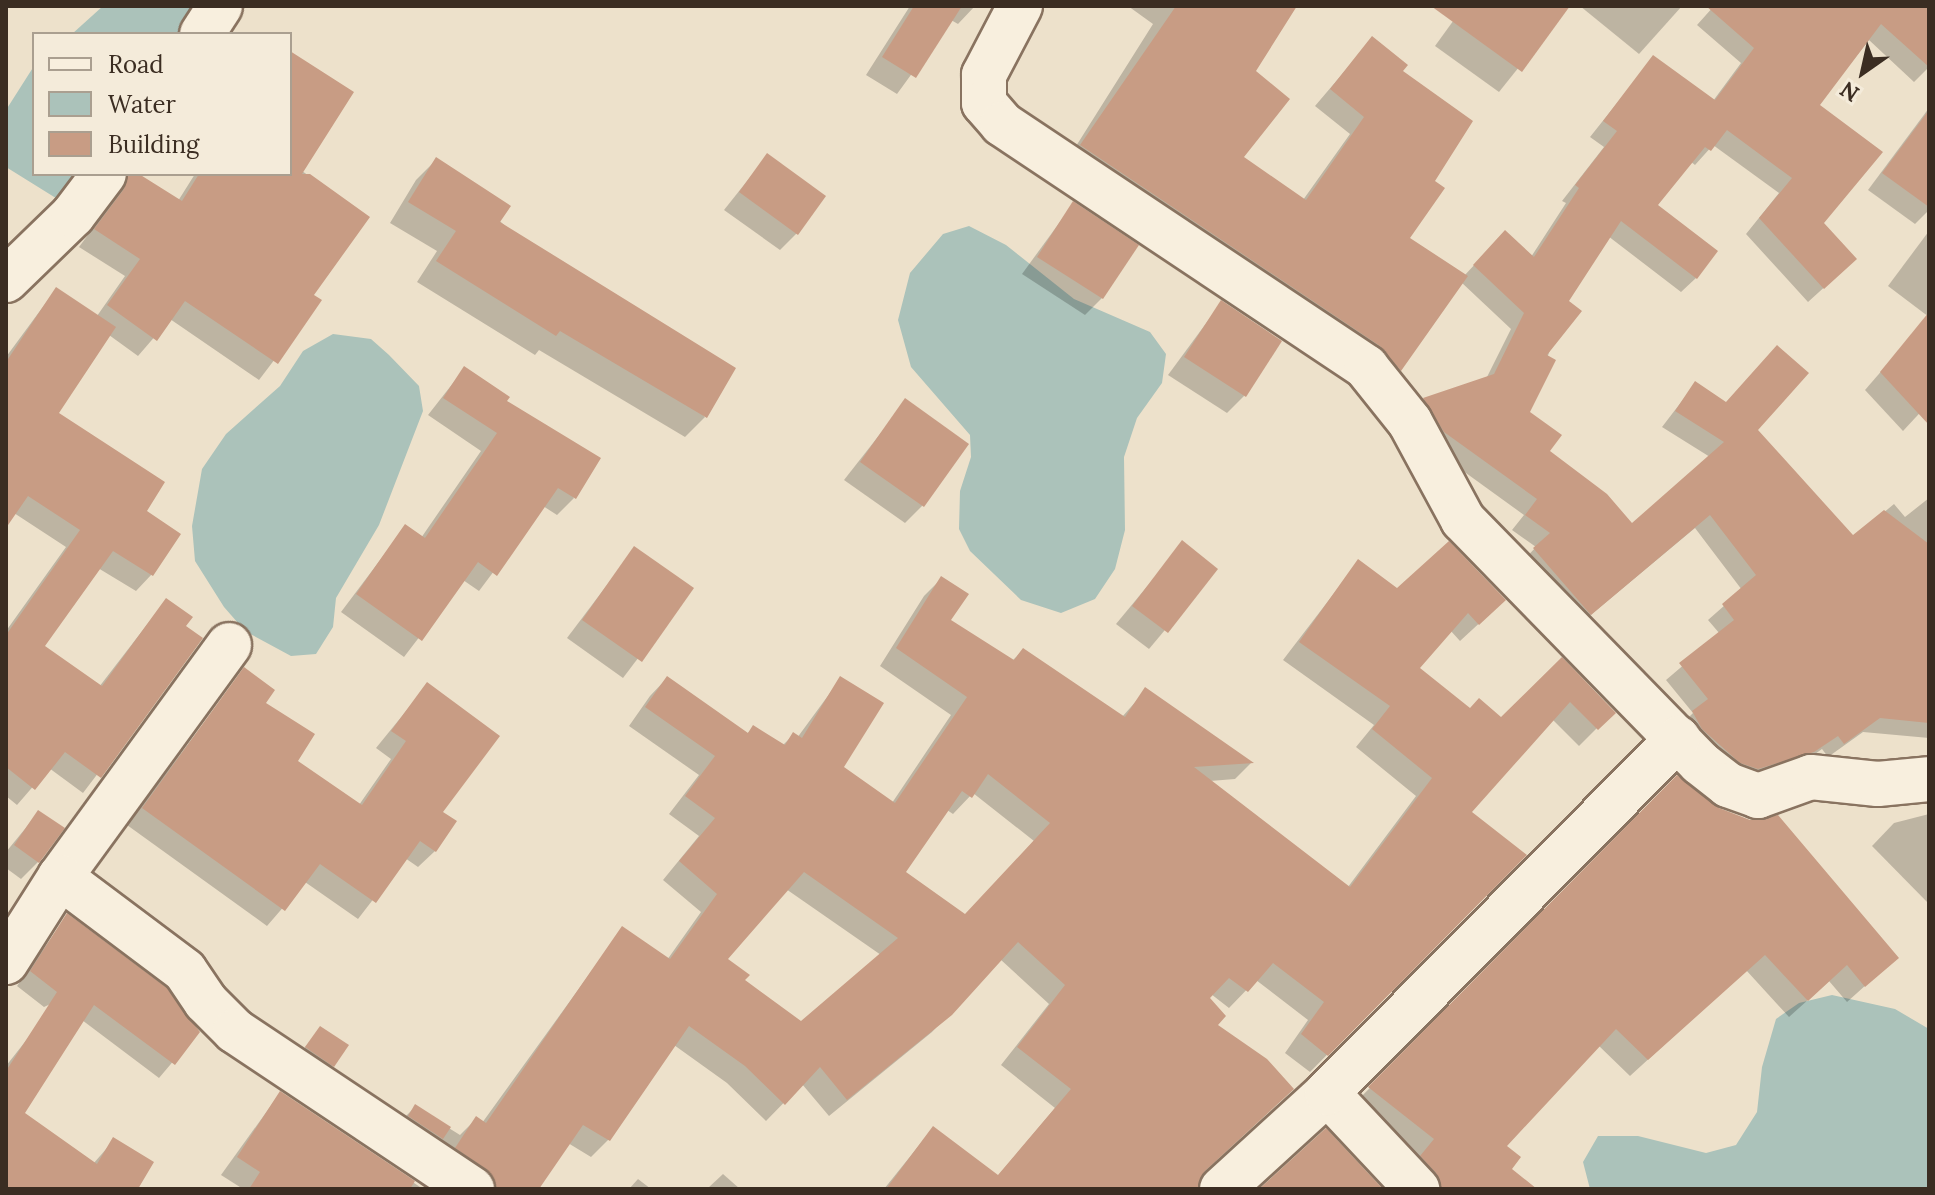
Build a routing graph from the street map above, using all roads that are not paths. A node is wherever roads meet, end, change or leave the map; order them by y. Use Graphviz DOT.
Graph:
graph roads {
  1 [pos="220,6"];
  2 [pos="1020,6"];
  3 [pos="203,32"];
  4 [pos="102,176"];
  5 [pos="6,280"];
  6 [pos="229,645"];
  7 [pos="1678,738"];
  8 [pos="1929,779"];
  9 [pos="60,877"];
  10 [pos="6,962"];
  11 [pos="1327,1093"];
  12 [pos="472,1189"];
  13 [pos="1222,1189"];
  14 [pos="1417,1189"];
  1 -- 3 [label="street"];
  2 -- 7 [label="street"];
  4 -- 5 [label="street"];
  6 -- 9 [label="street"];
  7 -- 8 [label="street"];
  7 -- 11 [label="street"];
  9 -- 10 [label="street"];
  9 -- 12 [label="street"];
  11 -- 13 [label="street"];
  11 -- 14 [label="street"];
}
